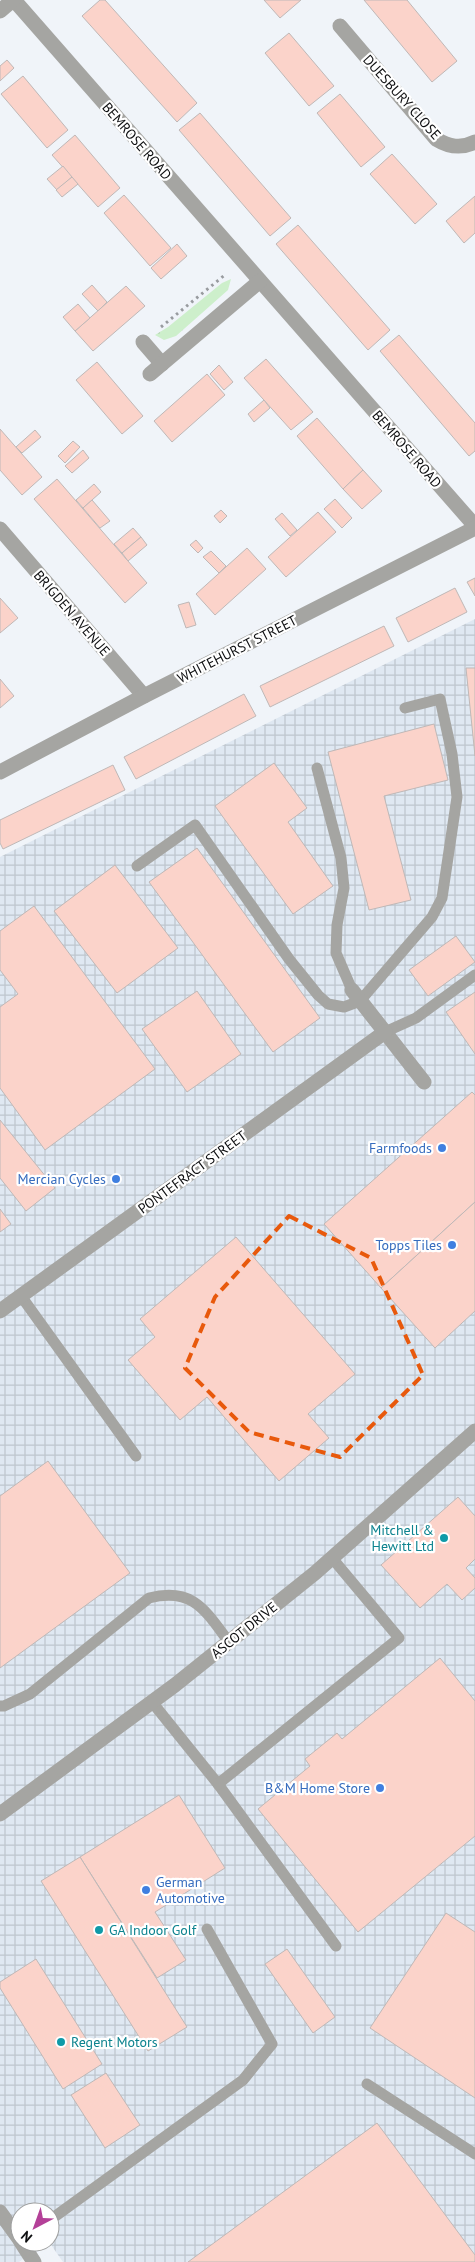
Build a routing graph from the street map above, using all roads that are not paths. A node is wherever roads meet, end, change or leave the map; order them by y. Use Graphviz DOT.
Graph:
graph roads {
  1 [pos="13,0"];
  2 [pos="0,11"];
  3 [pos="340,26"];
  4 [pos="475,142"];
  5 [pos="260,282"];
  6 [pos="143,342"];
  7 [pos="162,364"];
  8 [pos="150,374"];
  9 [pos="475,527"];
  10 [pos="0,529"];
  11 [pos="144,696"];
  12 [pos="405,708"];
  13 [pos="317,768"];
  14 [pos="0,772"];
  15 [pos="137,866"];
  16 [pos="475,975"];
  17 [pos="356,996"];
  18 [pos="385,1032"];
  19 [pos="424,1082"];
  20 [pos="21,1296"];
  21 [pos="0,1311"];
  22 [pos="475,1431"];
  23 [pos="136,1456"];
  24 [pos="332,1558"];
  25 [pos="229,1642"];
  26 [pos="152,1702"];
  27 [pos="0,1706"];
  28 [pos="218,1784"];
  29 [pos="0,1814"];
  30 [pos="207,1930"];
  31 [pos="336,1946"];
  32 [pos="367,2084"];
  33 [pos="475,2154"];
  34 [pos="0,2212"];
  35 [pos="60,2213"];
  36 [pos="10,2226"];
  1 -- 2 [label="street"];
  1 -- 5 [label="street, BEMROSE ROAD"];
  3 -- 4 [label="street, DUESBURY CLOSE"];
  5 -- 7 [label="street"];
  5 -- 9 [label="street, BEMROSE ROAD"];
  6 -- 7 [label="street"];
  7 -- 8 [label="street"];
  9 -- 11 [label="street, WHITEHURST STREET"];
  10 -- 11 [label="street, BRIGDEN AVENUE"];
  11 -- 14 [label="street, WHITEHURST STREET"];
  12 -- 17 [label="lane"];
  13 -- 17 [label="lane"];
  15 -- 17 [label="lane"];
  16 -- 18 [label="lane"];
  17 -- 18 [label="street"];
  18 -- 19 [label="street"];
  18 -- 20 [label="street, PONTEFRACT STREET"];
  20 -- 21 [label="street, PONTEFRACT STREET"];
  20 -- 23 [label="lane"];
  22 -- 24 [label="street, ASCOT DRIVE"];
  24 -- 25 [label="street, ASCOT DRIVE"];
  24 -- 28 [label="lane"];
  25 -- 26 [label="street, ASCOT DRIVE"];
  25 -- 27 [label="lane"];
  26 -- 28 [label="lane"];
  26 -- 29 [label="street, ASCOT DRIVE"];
  28 -- 31 [label="lane"];
  30 -- 35 [label="lane"];
  32 -- 33 [label="lane"];
  34 -- 36 [label="street"];
}
